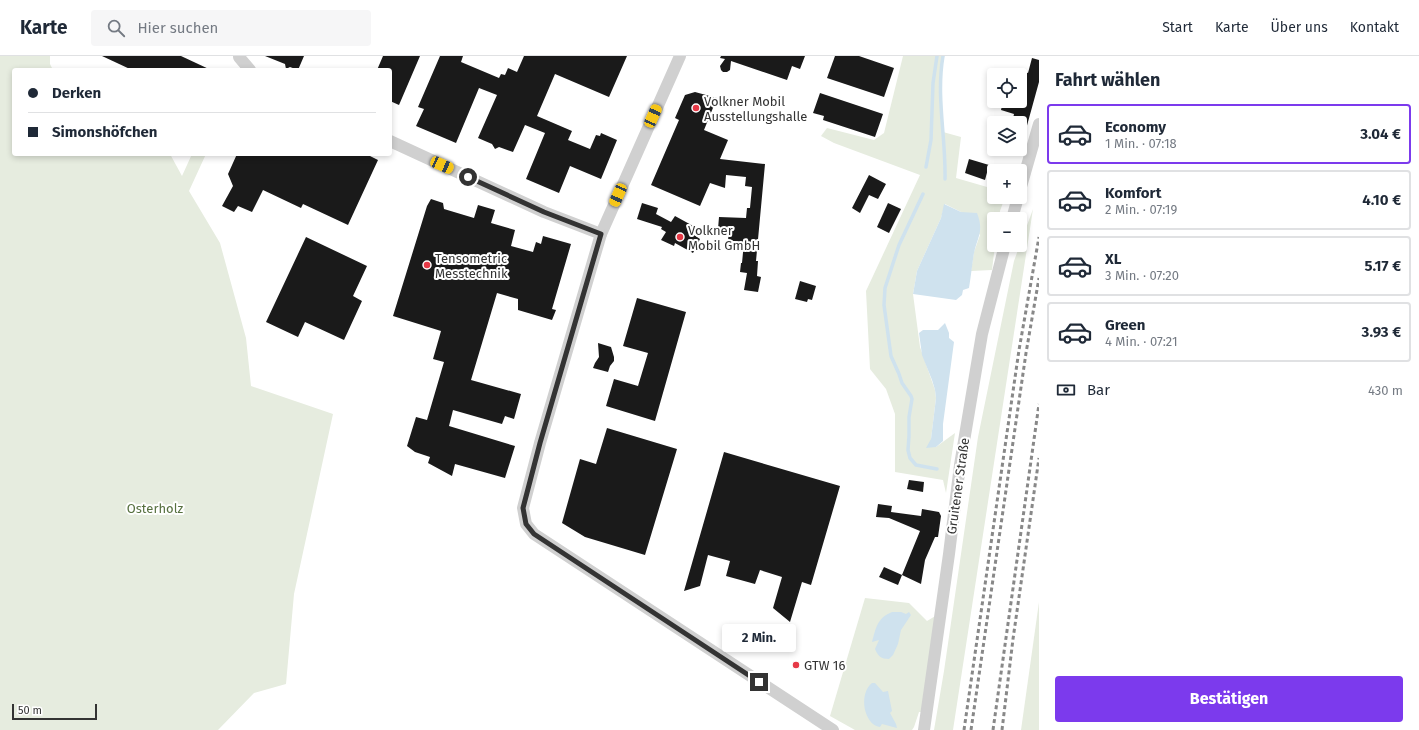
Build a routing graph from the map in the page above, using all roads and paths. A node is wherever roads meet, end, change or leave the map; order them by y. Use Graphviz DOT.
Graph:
graph roads {
  1 [pos="680,56"];
  2 [pos="239,57"];
  3 [pos="248,68"];
  4 [pos="1039,124"];
  5 [pos="392,142"];
  6 [pos="1027,166"];
  7 [pos="601,234"];
  8 [pos="1003,252"];
  9 [pos="833,730"];
  10 [pos="924,730"];
  1 -- 7 [label="street"];
  2 -- 3 [label="street"];
  4 -- 6 [label="street"];
  5 -- 7 [label="street"];
  7 -- 9 [label="street"];
  8 -- 10 [label="street, Gruitener Straße"];
}
